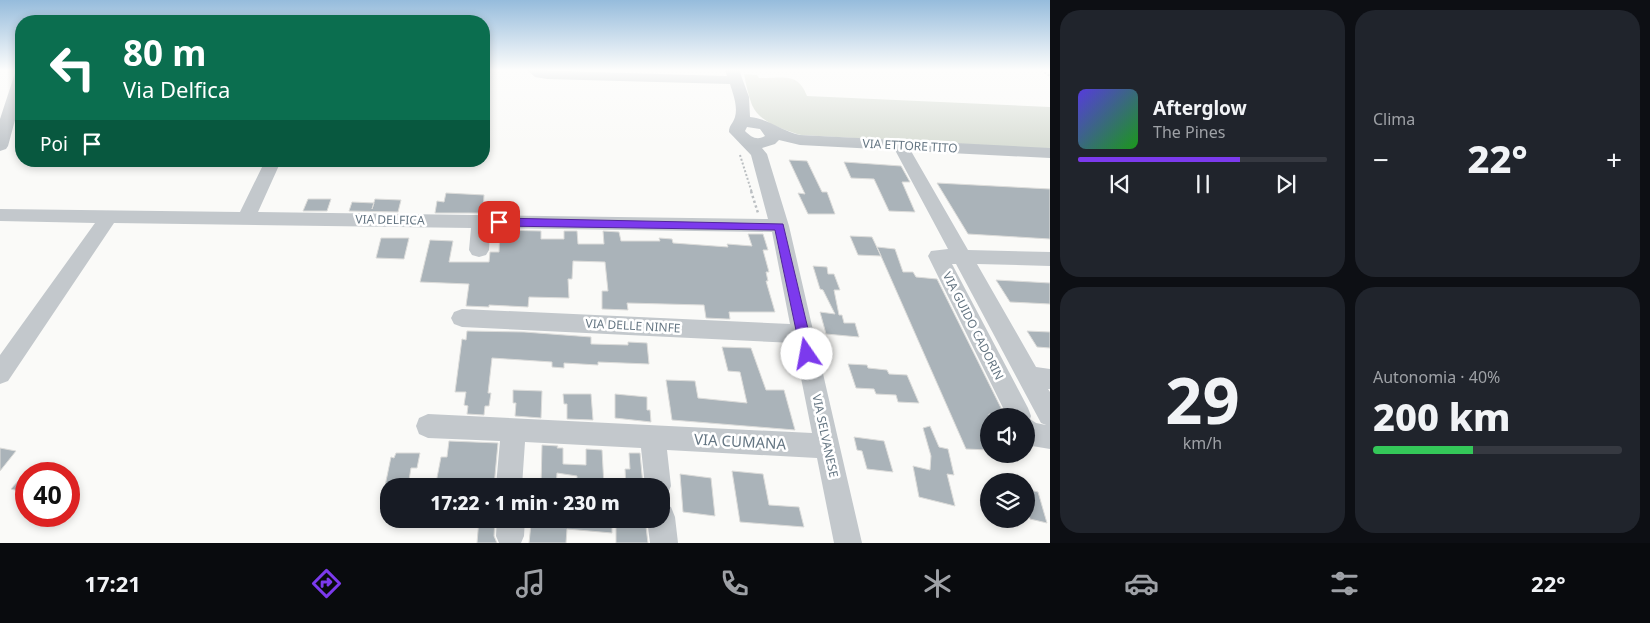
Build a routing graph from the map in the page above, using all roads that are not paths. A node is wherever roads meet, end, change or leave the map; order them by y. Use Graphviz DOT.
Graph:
graph roads {
  1 [pos="740,95"];
  2 [pos="15,96"];
  3 [pos="744,108"];
  4 [pos="759,141"];
  5 [pos="0,146"];
  6 [pos="902,148"];
  7 [pos="1050,153"];
  8 [pos="1050,158"];
  9 [pos="270,167"];
  10 [pos="0,215"];
  11 [pos="109,216"];
  12 [pos="246,218"];
  13 [pos="481,222"];
  14 [pos="780,226"];
  15 [pos="479,250"];
  16 [pos="961,257"];
  17 [pos="1050,259"];
  18 [pos="462,318"];
  19 [pos="803,335"];
  20 [pos="0,374"];
  21 [pos="1039,378"];
  22 [pos="1016,408"];
  23 [pos="1050,415"];
  24 [pos="428,426"];
  25 [pos="513,430"];
  26 [pos="1035,435"];
  27 [pos="1050,437"];
  28 [pos="653,438"];
  29 [pos="827,448"];
  30 [pos="510,478"];
  31 [pos="657,478"];
  32 [pos="662,528"];
  33 [pos="664,543"];
  34 [pos="848,543"];
  1 -- 3 [label="street"];
  2 -- 5 [label="street"];
  3 -- 4 [label="street"];
  3 -- 4 [label="street, VIA ETTORE TITO"];
  4 -- 6 [label="street, VIA ETTORE TITO"];
  4 -- 14 [label="street, VIA SELVANESE"];
  6 -- 7 [label="street, VIA ETTORE TITO"];
  6 -- 8 [label="street, VIA ETTORE TITO"];
  6 -- 16 [label="street, VIA GUIDO CADORIN"];
  9 -- 12 [label="street"];
  10 -- 11 [label="street, VIA DELFICA"];
  11 -- 12 [label="street, VIA DELFICA"];
  11 -- 20 [label="street"];
  12 -- 13 [label="street, VIA DELFICA"];
  13 -- 14 [label="street, VIA DELFICA"];
  13 -- 15 [label="street"];
  14 -- 19 [label="street, VIA SELVANESE"];
  16 -- 17 [label="street, VIA GUIDO CADORIN"];
  16 -- 21 [label="street, VIA GUIDO CADORIN"];
  16 -- 22 [label="street, VIA GUIDO CADORIN"];
  18 -- 19 [label="street, VIA DELLE NINFE"];
  19 -- 29 [label="street, VIA SELVANESE"];
  21 -- 23 [label="street, VIA GUIDO CADORIN"];
  24 -- 25 [label="street, VIA CUMANA"];
  25 -- 28 [label="street, VIA CUMANA"];
  25 -- 30 [label="street"];
  26 -- 27 [label="street"];
  28 -- 29 [label="street, VIA CUMANA"];
  28 -- 31 [label="street"];
  29 -- 34 [label="street, VIA SELVANESE"];
  32 -- 33 [label="street"];
}
